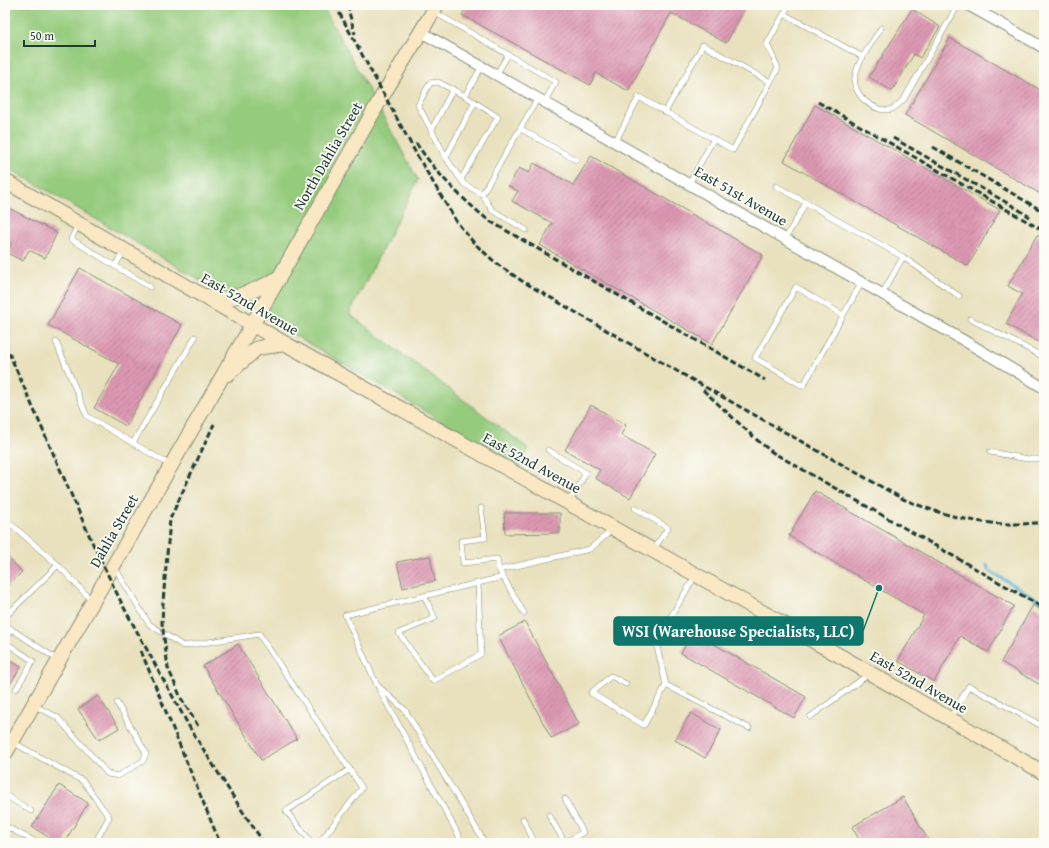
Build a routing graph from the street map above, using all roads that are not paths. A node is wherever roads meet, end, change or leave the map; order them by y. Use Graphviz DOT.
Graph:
graph roads {
  1 [pos="789,5"];
  2 [pos="958,5"];
  3 [pos="968,5"];
  4 [pos="435,8"];
  5 [pos="784,14"];
  6 [pos="880,28"];
  7 [pos="421,32"];
  8 [pos="1044,48"];
  9 [pos="508,55"];
  10 [pos="863,58"];
  11 [pos="482,66"];
  12 [pos="496,75"];
  13 [pos="770,82"];
  14 [pos="453,89"];
  15 [pos="465,96"];
  16 [pos="541,100"];
  17 [pos="475,102"];
  18 [pos="665,112"];
  19 [pos="520,129"];
  20 [pos="432,131"];
  21 [pos="714,140"];
  22 [pos="615,142"];
  23 [pos="446,157"];
  24 [pos="576,160"];
  25 [pos="461,179"];
  26 [pos="5,181"];
  27 [pos="689,184"];
  28 [pos="776,186"];
  29 [pos="482,194"];
  30 [pos="806,203"];
  31 [pos="79,224"];
  32 [pos="526,230"];
  33 [pos="785,239"];
  34 [pos="125,251"];
  35 [pos="902,257"];
  36 [pos="115,266"];
  37 [pos="279,278"];
  38 [pos="862,282"];
  39 [pos="150,287"];
  40 [pos="195,292"];
  41 [pos="882,294"];
  42 [pos="959,296"];
  43 [pos="844,315"];
  44 [pos="970,319"];
  45 [pos="252,325"];
  46 [pos="195,338"];
  47 [pos="56,342"];
  48 [pos="286,344"];
  49 [pos="1044,357"];
  50 [pos="1044,388"];
  51 [pos="214,390"];
  52 [pos="133,443"];
  53 [pos="548,450"];
  54 [pos="990,452"];
  55 [pos="1044,459"];
  56 [pos="171,466"];
  57 [pos="569,503"];
  58 [pos="481,508"];
  59 [pos="635,508"];
  60 [pos="5,519"];
  61 [pos="614,528"];
  62 [pos="653,551"];
  63 [pos="58,565"];
  64 [pos="114,565"];
  65 [pos="499,570"];
  66 [pos="696,575"];
  67 [pos="503,577"];
  68 [pos="478,583"];
  69 [pos="424,596"];
  70 [pos="92,602"];
  71 [pos="524,613"];
  72 [pos="5,617"];
  73 [pos="5,625"];
  74 [pos="11,629"];
  75 [pos="5,639"];
  76 [pos="5,642"];
  77 [pos="59,660"];
  78 [pos="870,673"];
  79 [pos="626,684"];
  80 [pos="377,685"];
  81 [pos="666,685"];
  82 [pos="16,689"];
  83 [pos="117,703"];
  84 [pos="33,705"];
  85 [pos="810,717"];
  86 [pos="950,719"];
  87 [pos="1044,727"];
  88 [pos="749,728"];
  89 [pos="7,745"];
  90 [pos="350,769"];
  91 [pos="1044,773"];
  92 [pos="5,795"];
  93 [pos="565,799"];
  94 [pos="31,811"];
  95 [pos="549,815"];
  96 [pos="523,819"];
  97 [pos="5,826"];
  98 [pos="38,843"];
  99 [pos="95,843"];
  100 [pos="312,843"];
  101 [pos="319,843"];
  102 [pos="462,843"];
  103 [pos="485,843"];
  104 [pos="535,843"];
  105 [pos="565,843"];
  1 -- 5 [label="lane"];
  2 -- 10 [label="lane"];
  3 -- 8 [label="street"];
  4 -- 7 [label="street, North Dahlia Street"];
  4 -- 9 [label="lane"];
  5 -- 10 [label="lane"];
  5 -- 13 [label="lane"];
  6 -- 10 [label="lane"];
  7 -- 11 [label="street, East 51st Avenue"];
  7 -- 37 [label="street, North Dahlia Street"];
  9 -- 12 [label="lane"];
  9 -- 16 [label="lane"];
  11 -- 12 [label="street, East 51st Avenue"];
  11 -- 15 [label="lane"];
  12 -- 16 [label="street, East 51st Avenue"];
  13 -- 18 [label="lane"];
  13 -- 21 [label="lane"];
  14 -- 15 [label="lane"];
  14 -- 20 [label="lane"];
  14 -- 20 [label="lane"];
  15 -- 17 [label="lane"];
  16 -- 19 [label="lane"];
  16 -- 22 [label="street, East 51st Avenue"];
  17 -- 23 [label="lane"];
  17 -- 25 [label="lane"];
  18 -- 21 [label="lane"];
  18 -- 22 [label="lane"];
  19 -- 24 [label="lane"];
  19 -- 29 [label="lane"];
  20 -- 23 [label="lane"];
  21 -- 27 [label="lane"];
  22 -- 27 [label="street, East 51st Avenue"];
  23 -- 25 [label="lane"];
  25 -- 29 [label="lane"];
  26 -- 31 [label="street, East 52nd Avenue"];
  27 -- 33 [label="street, East 51st Avenue"];
  28 -- 30 [label="lane"];
  29 -- 32 [label="lane"];
  30 -- 33 [label="lane"];
  30 -- 35 [label="lane"];
  31 -- 34 [label="street, East 52nd Avenue"];
  31 -- 36 [label="lane"];
  33 -- 38 [label="street, East 51st Avenue"];
  34 -- 36 [label="lane"];
  34 -- 40 [label="street, East 52nd Avenue"];
  35 -- 41 [label="lane"];
  35 -- 42 [label="lane"];
  36 -- 39 [label="lane"];
  37 -- 40 [label="street"];
  37 -- 45 [label="street, North Dahlia Street"];
  38 -- 41 [label="street, East 51st Avenue"];
  38 -- 43 [label="lane"];
  40 -- 45 [label="street, East 52nd Avenue"];
  41 -- 50 [label="street, East 51st Avenue"];
  43 -- 43 [label="lane"];
  44 -- 49 [label="lane"];
  45 -- 48 [label="street, East 52nd Avenue"];
  45 -- 51 [label="street, Dahlia Street"];
  46 -- 52 [label="lane"];
  47 -- 52 [label="lane"];
  48 -- 51 [label="street"];
  48 -- 57 [label="street, East 52nd Avenue"];
  51 -- 56 [label="street, Dahlia Street"];
  52 -- 56 [label="lane"];
  53 -- 57 [label="lane"];
  54 -- 55 [label="lane"];
  56 -- 64 [label="street, Dahlia Street"];
  57 -- 61 [label="street, East 52nd Avenue"];
  58 -- 65 [label="lane"];
  59 -- 62 [label="lane"];
  60 -- 63 [label="lane"];
  61 -- 62 [label="street, East 52nd Avenue"];
  61 -- 65 [label="lane"];
  62 -- 66 [label="street, East 52nd Avenue"];
  63 -- 70 [label="lane"];
  63 -- 72 [label="lane"];
  64 -- 70 [label="street, Dahlia Street"];
  64 -- 90 [label="lane"];
  65 -- 67 [label="lane"];
  66 -- 78 [label="street, East 52nd Avenue"];
  66 -- 81 [label="lane"];
  67 -- 68 [label="lane"];
  67 -- 71 [label="lane"];
  68 -- 69 [label="lane"];
  68 -- 69 [label="lane"];
  69 -- 80 [label="lane"];
  70 -- 77 [label="street, Dahlia Street"];
  73 -- 74 [label="lane"];
  74 -- 75 [label="lane"];
  74 -- 77 [label="lane"];
  76 -- 82 [label="lane"];
  77 -- 84 [label="street, Dahlia Street"];
  78 -- 85 [label="lane"];
  78 -- 86 [label="street, East 52nd Avenue"];
  79 -- 81 [label="lane"];
  80 -- 102 [label="lane"];
  80 -- 103 [label="lane"];
  81 -- 88 [label="lane"];
  83 -- 84 [label="lane"];
  84 -- 89 [label="street, Dahlia Street"];
  86 -- 87 [label="lane"];
  86 -- 91 [label="street, East 52nd Avenue"];
  89 -- 99 [label="lane"];
  90 -- 100 [label="lane"];
  90 -- 101 [label="lane"];
  92 -- 94 [label="lane"];
  93 -- 105 [label="lane"];
  95 -- 105 [label="lane"];
  96 -- 104 [label="lane"];
  97 -- 98 [label="lane"];
}
